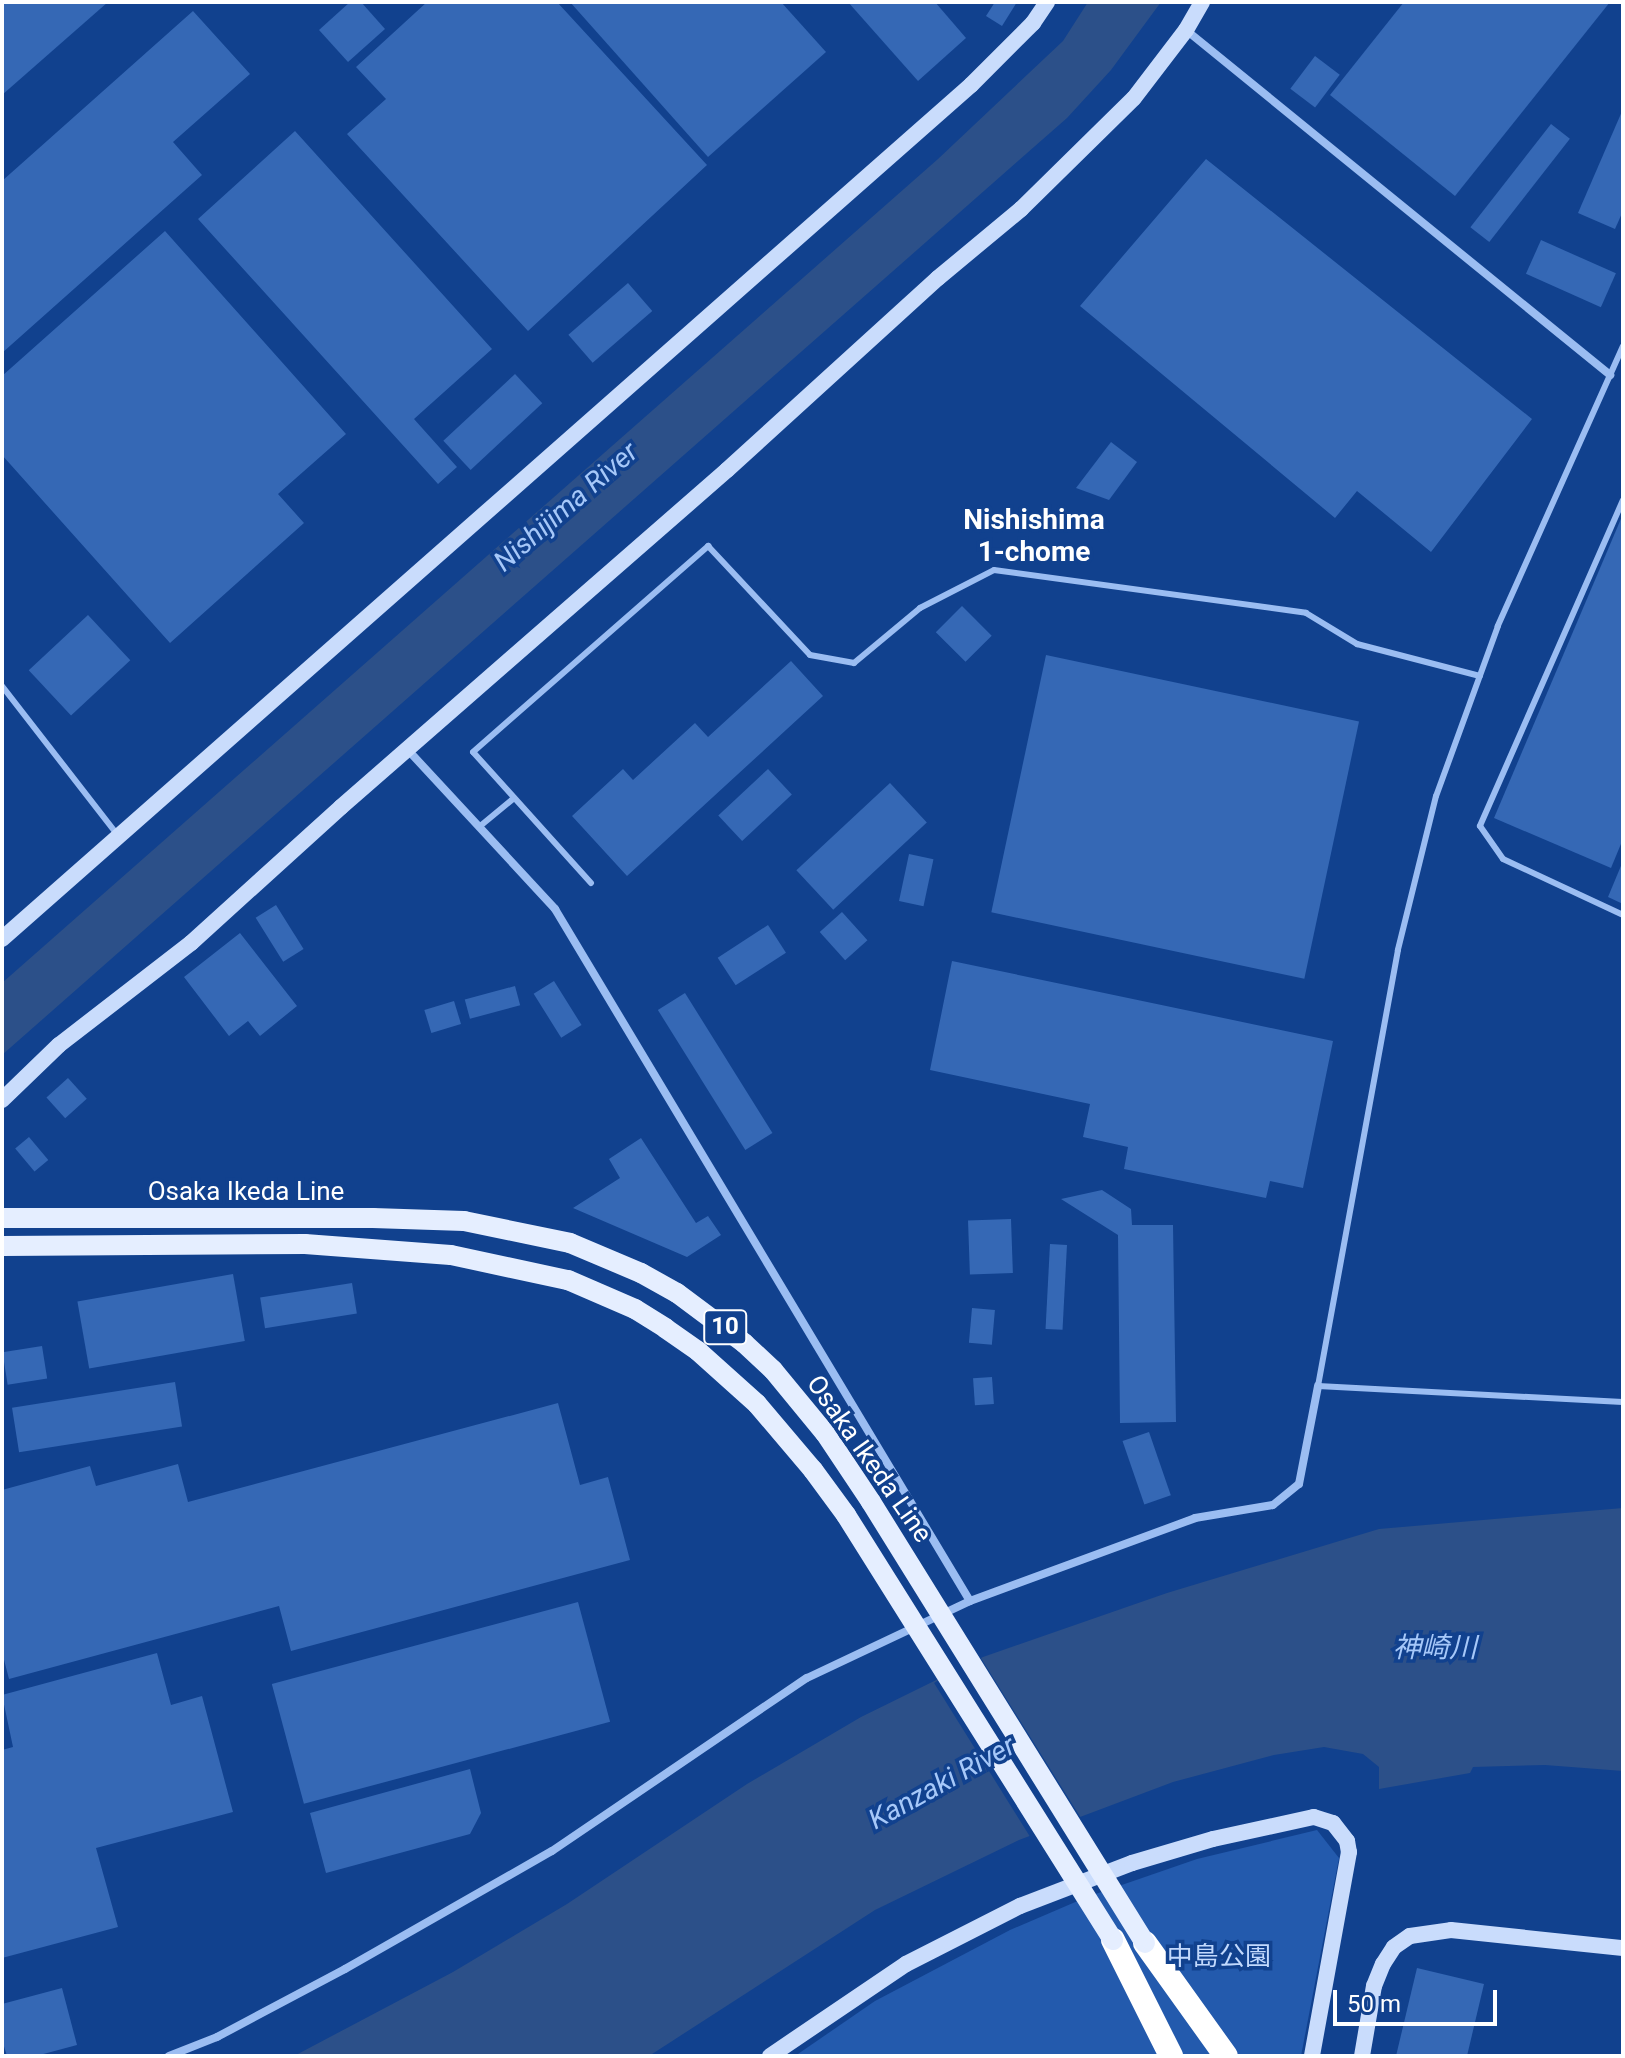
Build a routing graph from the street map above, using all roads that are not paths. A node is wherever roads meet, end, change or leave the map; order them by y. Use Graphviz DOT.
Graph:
graph roads {
  1 [pos="1047,2"];
  2 [pos="1202,2"];
  3 [pos="1186,30"];
  4 [pos="1623,346"];
  5 [pos="1610,375"];
  6 [pos="1623,500"];
  7 [pos="1480,676"];
  8 [pos="2,686"];
  9 [pos="407,749"];
  10 [pos="514,798"];
  11 [pos="479,827"];
  12 [pos="119,837"];
  13 [pos="591,883"];
  14 [pos="1623,915"];
  15 [pos="2,939"];
  16 [pos="2,1100"];
  17 [pos="2,1218"];
  18 [pos="2,1246"];
  19 [pos="1318,1386"];
  20 [pos="1623,1402"];
  21 [pos="970,1601"];
  22 [pos="1113,1940"];
  23 [pos="1145,1943"];
  24 [pos="1623,1948"];
  25 [pos="169,2056"];
  26 [pos="770,2056"];
  27 [pos="1171,2056"];
  28 [pos="1226,2056"];
  29 [pos="1312,2056"];
  30 [pos="1362,2056"];
  1 -- 12 [label="street"];
  2 -- 3 [label="street"];
  3 -- 5 [label="street"];
  3 -- 9 [label="street"];
  4 -- 5 [label="lane"];
  5 -- 7 [label="lane"];
  6 -- 14 [label="lane"];
  7 -- 10 [label="lane"];
  7 -- 19 [label="lane"];
  8 -- 12 [label="lane"];
  9 -- 11 [label="street"];
  9 -- 16 [label="street"];
  10 -- 11 [label="lane"];
  10 -- 13 [label="lane"];
  11 -- 21 [label="street"];
  12 -- 15 [label="street"];
  17 -- 23 [label="main road, Osaka Ikeda Line / 10, bridge"];
  18 -- 22 [label="main road, Osaka Ikeda Line / 10, bridge"];
  19 -- 20 [label="lane"];
  19 -- 21 [label="street"];
  21 -- 25 [label="street"];
  22 -- 27 [label="highway"];
  23 -- 28 [label="highway"];
  24 -- 30 [label="street"];
  26 -- 29 [label="street"];
}
